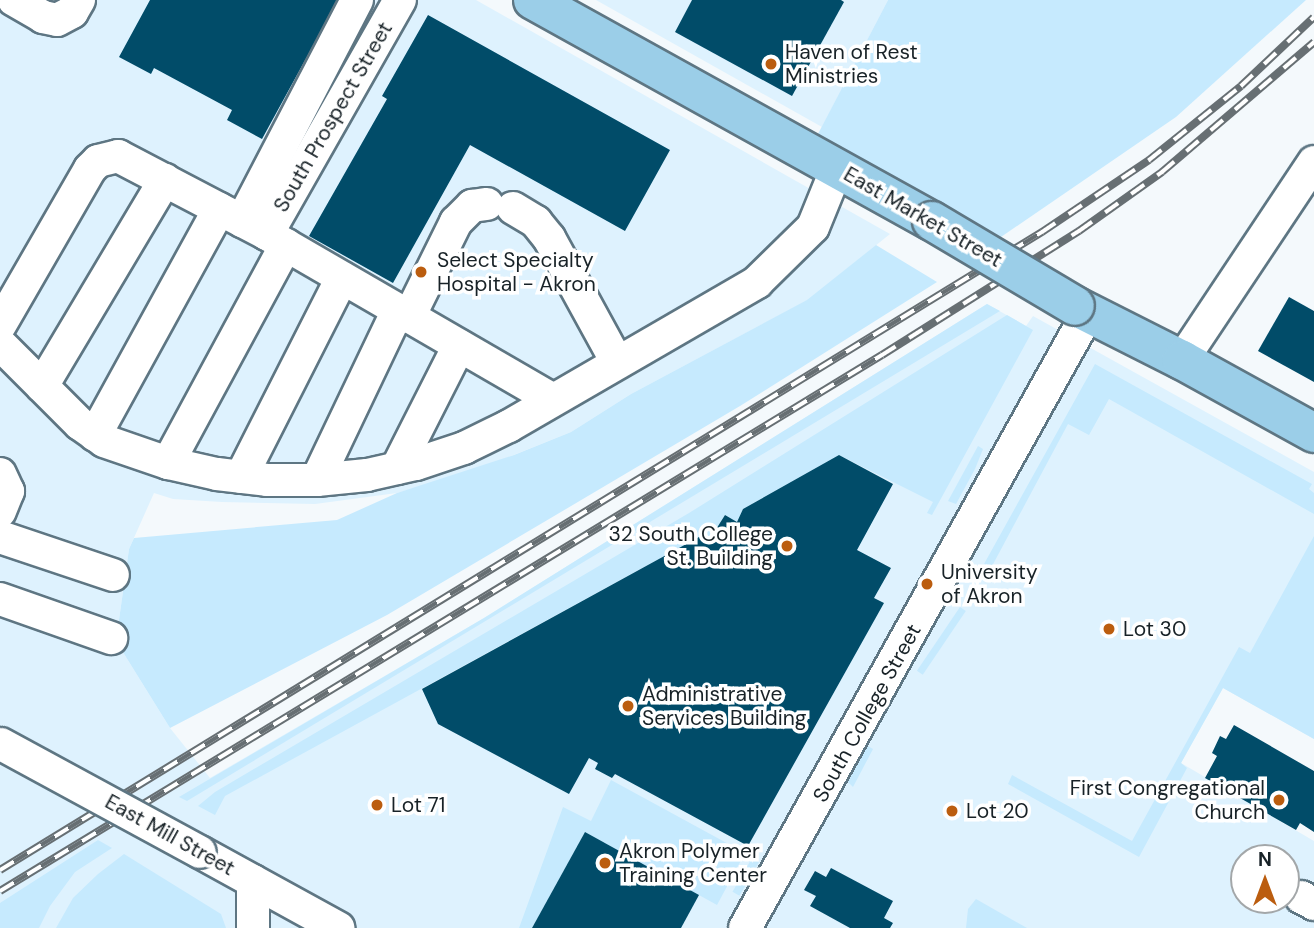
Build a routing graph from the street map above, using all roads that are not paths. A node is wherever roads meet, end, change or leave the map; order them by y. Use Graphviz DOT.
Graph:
graph roads {
  1 [pos="14,0"];
  2 [pos="79,0"];
  3 [pos="357,0"];
  4 [pos="400,0"];
  5 [pos="533,0"];
  6 [pos="1314,162"];
  7 [pos="837,168"];
  8 [pos="165,180"];
  9 [pos="253,227"];
  10 [pos="342,278"];
  11 [pos="1082,309"];
  12 [pos="404,313"];
  13 [pos="0,325"];
  14 [pos="0,344"];
  15 [pos="459,346"];
  16 [pos="1182,360"];
  17 [pos="617,362"];
  18 [pos="42,386"];
  19 [pos="552,400"];
  20 [pos="1314,433"];
  21 [pos="95,435"];
  22 [pos="168,463"];
  23 [pos="397,468"];
  24 [pos="0,474"];
  25 [pos="242,477"];
  26 [pos="317,480"];
  27 [pos="0,511"];
  28 [pos="0,537"];
  29 [pos="113,575"];
  30 [pos="0,599"];
  31 [pos="111,638"];
  32 [pos="1,744"];
  33 [pos="253,881"];
  34 [pos="253,928"];
  35 [pos="338,928"];
  36 [pos="745,928"];
  1 -- 2 [label="street"];
  3 -- 9 [label="street, South Prospect Street"];
  4 -- 9 [label="street, South Prospect Street"];
  5 -- 7 [label="main road, East Market Street"];
  6 -- 16 [label="street"];
  7 -- 11 [label="main road, East Market Street, bridge"];
  7 -- 17 [label="street"];
  8 -- 9 [label="street"];
  8 -- 13 [label="street"];
  8 -- 18 [label="street"];
  9 -- 10 [label="street"];
  9 -- 21 [label="street"];
  9 -- 22 [label="street"];
  10 -- 12 [label="street"];
  10 -- 25 [label="street"];
  11 -- 16 [label="main road, East Market Street"];
  11 -- 36 [label="street, South College Street"];
  12 -- 15 [label="street"];
  12 -- 17 [label="street"];
  12 -- 26 [label="street"];
  14 -- 18 [label="street"];
  15 -- 19 [label="street"];
  15 -- 23 [label="street"];
  16 -- 20 [label="main road, East Market Street"];
  17 -- 19 [label="street"];
  18 -- 21 [label="street"];
  19 -- 23 [label="street"];
  21 -- 22 [label="street"];
  22 -- 25 [label="street"];
  23 -- 26 [label="street"];
  24 -- 27 [label="street"];
  25 -- 26 [label="street"];
  28 -- 29 [label="street"];
  30 -- 31 [label="street"];
  32 -- 33 [label="street, East Mill Street, bridge"];
  33 -- 34 [label="street"];
  33 -- 35 [label="street, East Mill Street"];
}
